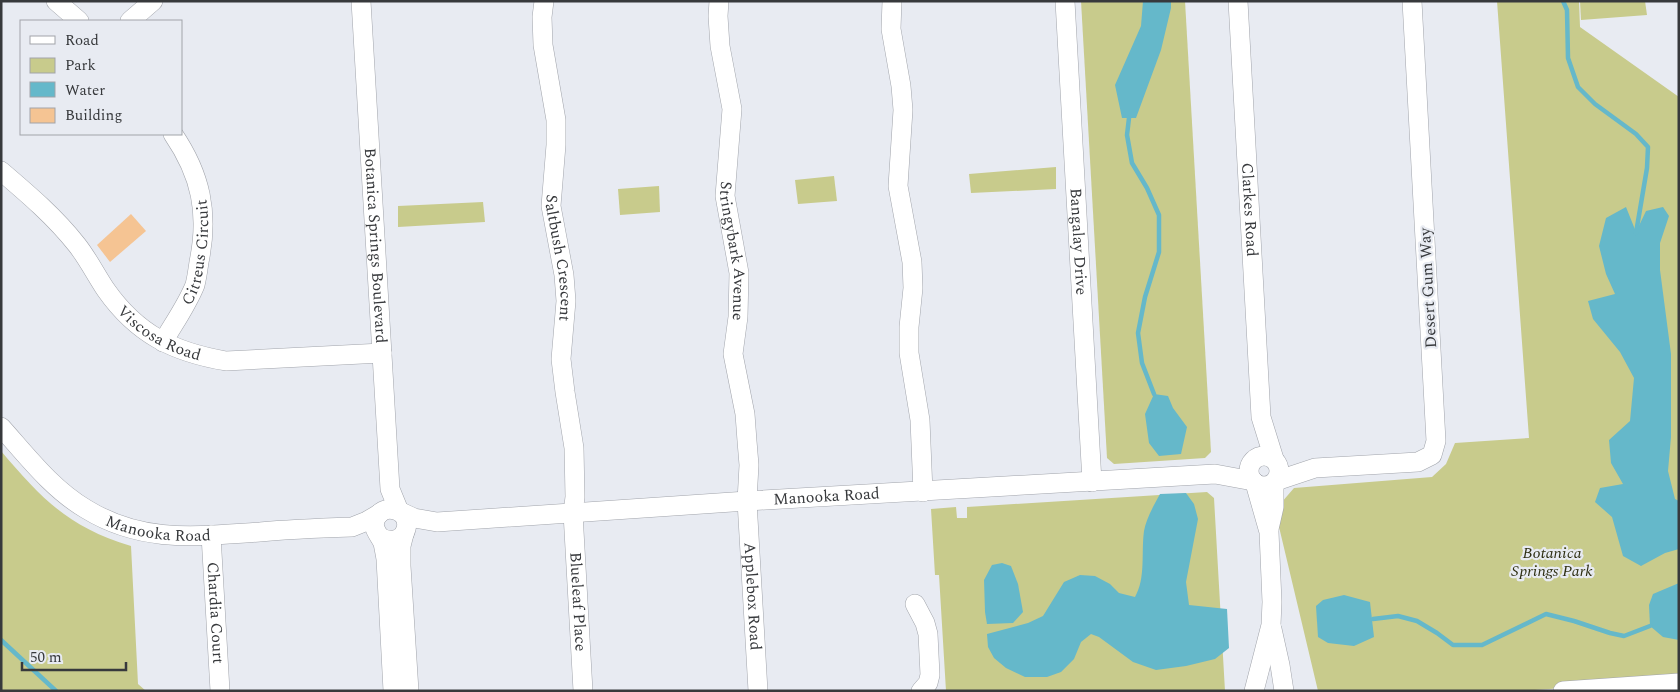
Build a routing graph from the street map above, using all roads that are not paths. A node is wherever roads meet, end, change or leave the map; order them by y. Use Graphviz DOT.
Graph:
graph roads {
  1 [pos="56,1"];
  2 [pos="153,1"];
  3 [pos="362,1"];
  4 [pos="544,1"];
  5 [pos="719,1"];
  6 [pos="892,1"];
  7 [pos="1065,1"];
  8 [pos="1238,1"];
  9 [pos="1412,1"];
  10 [pos="78,20"];
  11 [pos="131,20"];
  12 [pos="174,135"];
  13 [pos="1,171"];
  14 [pos="163,342"];
  15 [pos="382,353"];
  16 [pos="1261,417"];
  17 [pos="1,427"];
  18 [pos="1275,460"];
  19 [pos="1315,468"];
  20 [pos="1252,472"];
  21 [pos="1092,482"];
  22 [pos="1275,482"];
  23 [pos="923,492"];
  24 [pos="747,501"];
  25 [pos="390,512"];
  26 [pos="573,513"];
  27 [pos="438,522"];
  28 [pos="352,527"];
  29 [pos="1269,532"];
  30 [pos="404,533"];
  31 [pos="211,535"];
  32 [pos="380,537"];
  33 [pos="915,604"];
  34 [pos="1271,625"];
  35 [pos="1679,683"];
  36 [pos="1602,689"];
  37 [pos="1573,690"];
  38 [pos="220,691"];
  39 [pos="393,691"];
  40 [pos="409,691"];
  41 [pos="583,691"];
  42 [pos="758,691"];
  43 [pos="921,691"];
  44 [pos="1254,691"];
  45 [pos="1259,691"];
  46 [pos="1276,691"];
  47 [pos="1284,691"];
  1 -- 10 [label="street"];
  2 -- 11 [label="street"];
  3 -- 15 [label="street, Botanica Springs Boulevard"];
  4 -- 26 [label="street, Saltbush Crescent"];
  5 -- 24 [label="street, Stringybark Avenue"];
  6 -- 23 [label="street"];
  7 -- 21 [label="street, Bangalay Drive"];
  8 -- 16 [label="street, Clarkes Road"];
  9 -- 19 [label="street, Desert Gum Way"];
  12 -- 14 [label="street, Citreus Circuit"];
  13 -- 14 [label="street, Viscosa Road"];
  14 -- 15 [label="street, Viscosa Road"];
  15 -- 25 [label="street, Botanica Springs Boulevard"];
  16 -- 18 [label="street, Clarkes Road"];
  16 -- 20 [label="street, Clarkes Road"];
  17 -- 31 [label="street, Manooka Road"];
  18 -- 19 [label="street, Desert Gum Way"];
  18 -- 20 [label="street"];
  18 -- 22 [label="street"];
  19 -- 22 [label="street, Desert Gum Way"];
  20 -- 21 [label="street, Manooka Road"];
  20 -- 22 [label="street"];
  20 -- 29 [label="street, Clarkes Road"];
  21 -- 23 [label="street, Manooka Road"];
  22 -- 29 [label="street, Clarkes Road"];
  23 -- 24 [label="street, Manooka Road"];
  24 -- 26 [label="street, Manooka Road"];
  24 -- 42 [label="street, Applebox Road"];
  25 -- 27 [label="street, Manooka Road"];
  25 -- 28 [label="street, Manooka Road"];
  25 -- 30 [label="street"];
  25 -- 32 [label="street"];
  26 -- 27 [label="street, Manooka Road"];
  26 -- 41 [label="street, Blueleaf Place"];
  27 -- 30 [label="street, Manooka Road"];
  28 -- 31 [label="street, Manooka Road"];
  28 -- 32 [label="street, Manooka Road"];
  29 -- 34 [label="street, Clarkes Road"];
  30 -- 32 [label="street"];
  30 -- 40 [label="street"];
  31 -- 38 [label="street, Chardia Court"];
  32 -- 39 [label="street"];
  33 -- 43 [label="street"];
  34 -- 44 [label="street, Clarkes Road"];
  34 -- 47 [label="street, Clarkes Road"];
  35 -- 36 [label="street"];
  36 -- 37 [label="street"];
  45 -- 46 [label="street"];
}
